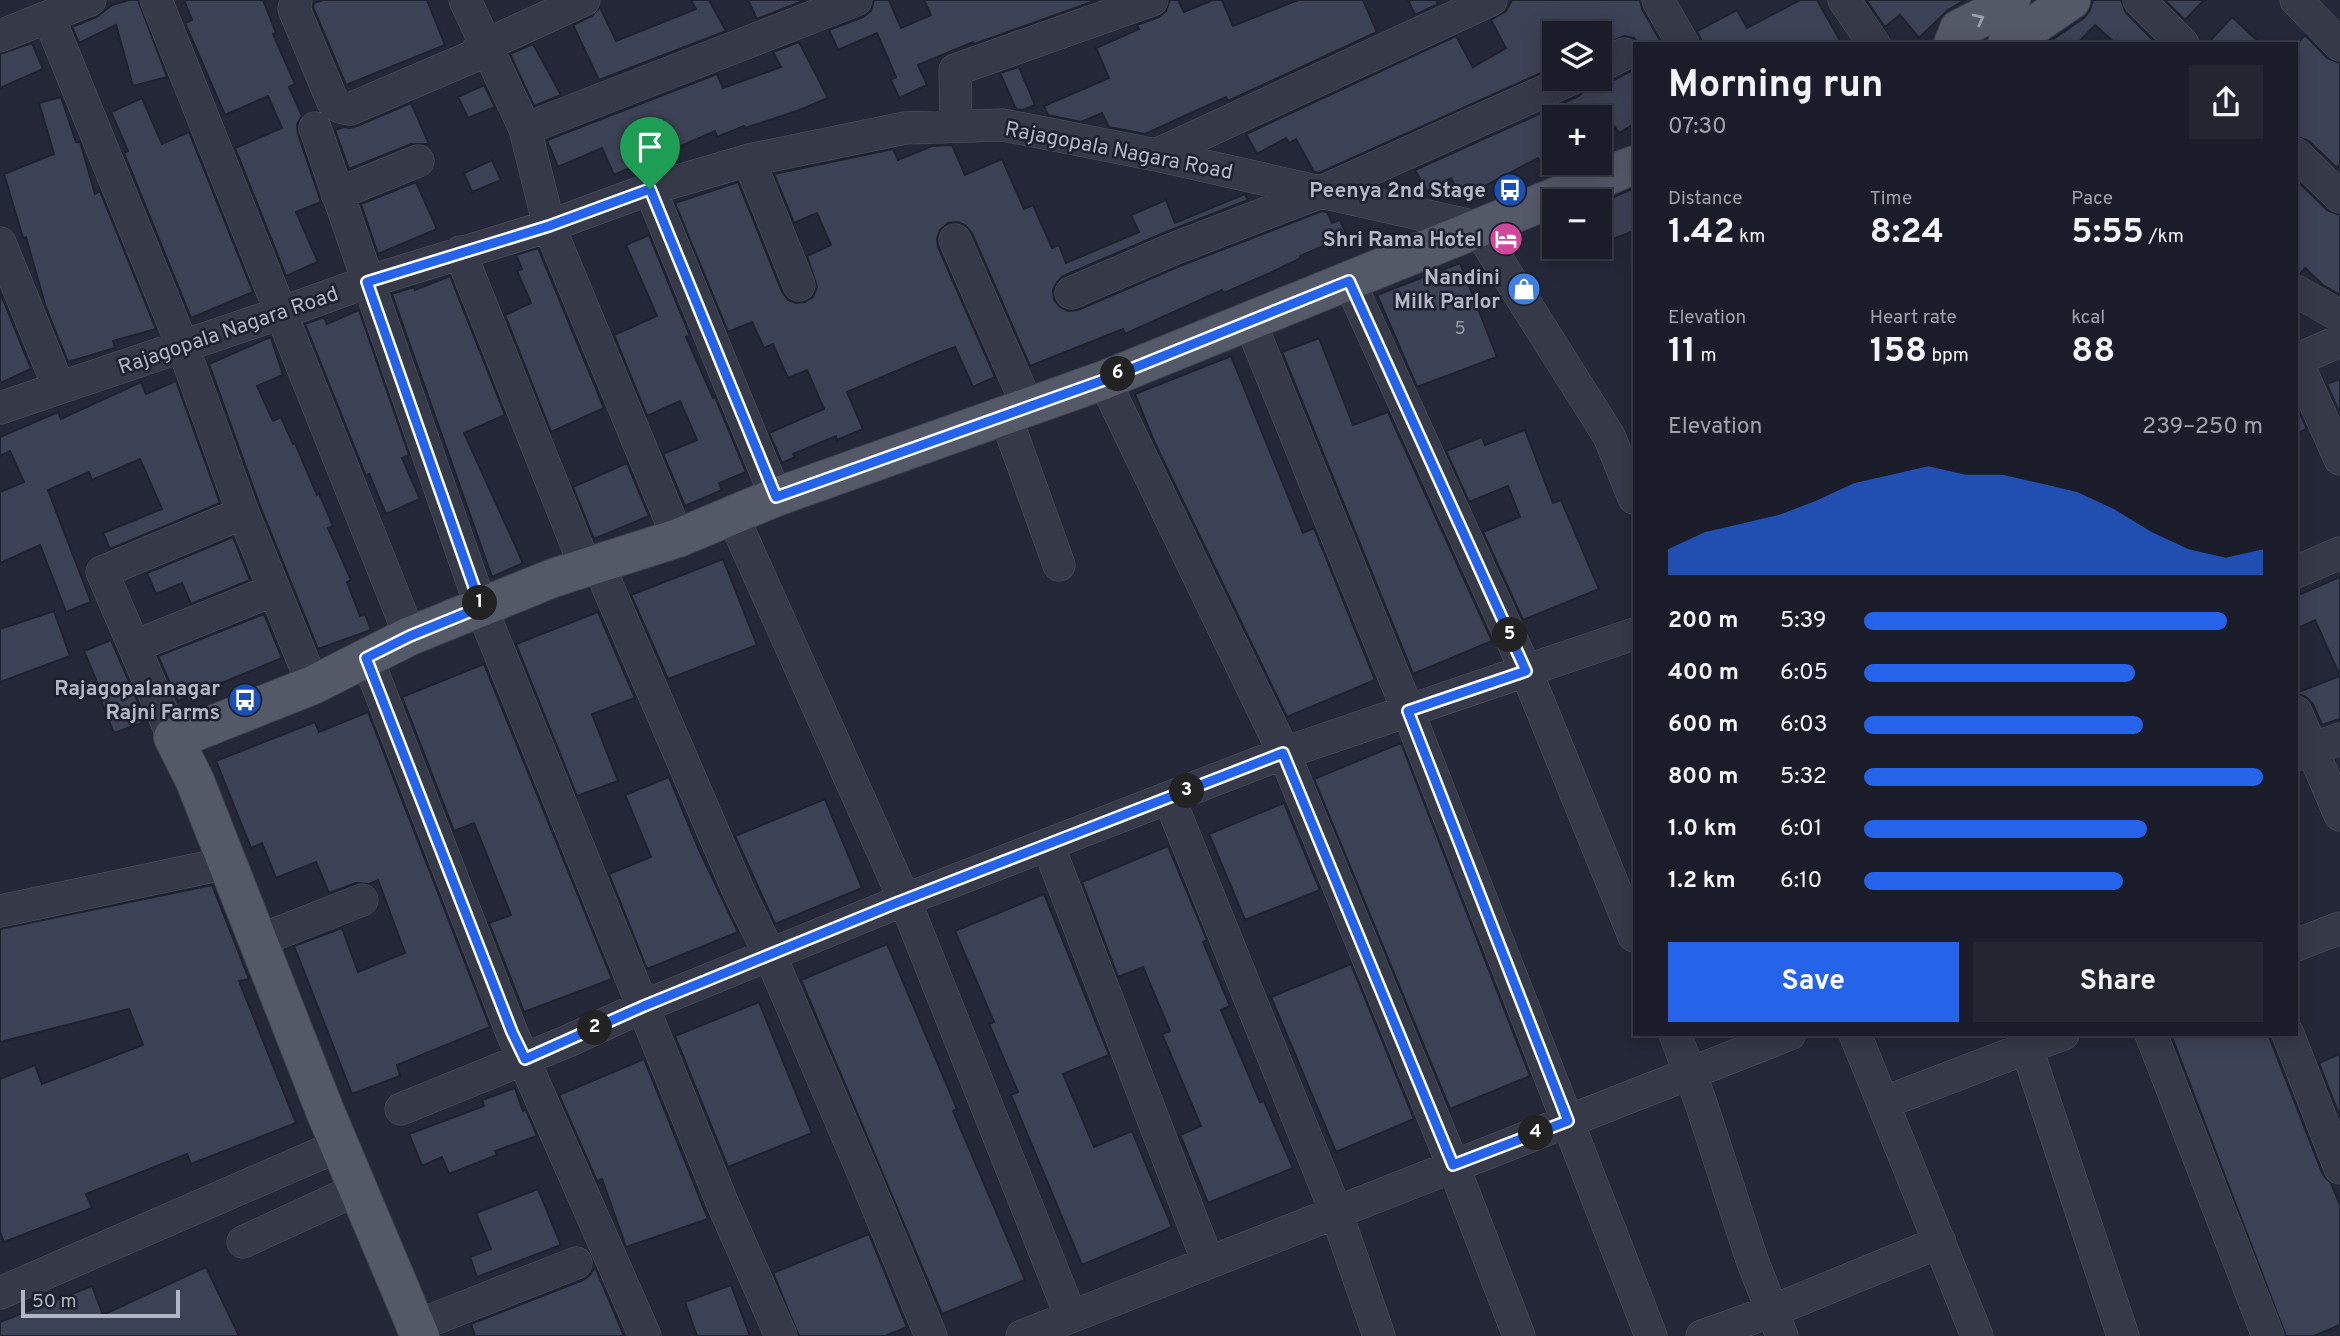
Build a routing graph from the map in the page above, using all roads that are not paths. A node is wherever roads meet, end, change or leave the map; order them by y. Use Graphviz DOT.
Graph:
graph roads {
  1 [pos="90,0"];
  2 [pos="156,0"];
  3 [pos="296,0"];
  4 [pos="451,0"];
  5 [pos="465,0"];
  6 [pos="584,0"];
  7 [pos="856,0"];
  8 [pos="1152,0"];
  9 [pos="1491,0"];
  10 [pos="1658,0"];
  11 [pos="2071,0"];
  12 [pos="2139,0"];
  13 [pos="2297,0"];
  14 [pos="1854,4"];
  15 [pos="49,18"];
  16 [pos="2018,31"];
  17 [pos="0,36"];
  18 [pos="1682,42"];
  19 [pos="1873,42"];
  20 [pos="1955,42"];
  21 [pos="2181,42"];
  22 [pos="2340,45"];
  23 [pos="479,51"];
  24 [pos="1544,91"];
  25 [pos="956,126"];
  26 [pos="315,128"];
  27 [pos="525,129"];
  28 [pos="1156,155"];
  29 [pos="2298,156"];
  30 [pos="748,160"];
  31 [pos="418,162"];
  32 [pos="1633,165"];
  33 [pos="650,189"];
  34 [pos="1321,192"];
  35 [pos="337,194"];
  36 [pos="2340,197"];
  37 [pos="549,226"];
  38 [pos="1477,228"];
  39 [pos="955,240"];
  40 [pos="0,243"];
  41 [pos="460,252"];
  42 [pos="1349,281"];
  43 [pos="367,282"];
  44 [pos="799,285"];
  45 [pos="2298,292"];
  46 [pos="1071,293"];
  47 [pos="281,313"];
  48 [pos="2340,316"];
  49 [pos="1250,322"];
  50 [pos="2340,341"];
  51 [pos="183,347"];
  52 [pos="2298,359"];
  53 [pos="2298,364"];
  54 [pos="1104,380"];
  55 [pos="59,388"];
  56 [pos="0,408"];
  57 [pos="1017,411"];
  58 [pos="1622,431"];
  59 [pos="2340,459"];
  60 [pos="1633,492"];
  61 [pos="776,497"];
  62 [pos="243,513"];
  63 [pos="733,517"];
  64 [pos="678,538"];
  65 [pos="2340,553"];
  66 [pos="591,565"];
  67 [pos="1059,565"];
  68 [pos="2298,571"];
  69 [pos="274,590"];
  70 [pos="481,607"];
  71 [pos="1633,634"];
  72 [pos="410,636"];
  73 [pos="135,646"];
  74 [pos="366,658"];
  75 [pos="1526,671"];
  76 [pos="313,685"];
  77 [pos="1408,711"];
  78 [pos="2298,716"];
  79 [pos="173,737"];
  80 [pos="2316,748"];
  81 [pos="1283,753"];
  82 [pos="1169,798"];
  83 [pos="2340,815"];
  84 [pos="1048,845"];
  85 [pos="227,863"];
  86 [pos="362,900"];
  87 [pos="905,901"];
  88 [pos="0,911"];
  89 [pos="2340,928"];
  90 [pos="1633,934"];
  91 [pos="258,941"];
  92 [pos="2298,944"];
  93 [pos="770,956"];
  94 [pos="644,1006"];
  95 [pos="1676,1036"];
  96 [pos="1785,1036"];
  97 [pos="1856,1036"];
  98 [pos="2052,1036"];
  99 [pos="2152,1036"];
  100 [pos="2289,1036"];
  101 [pos="2025,1041"];
  102 [pos="525,1059"];
  103 [pos="1690,1073"];
  104 [pos="1883,1103"];
  105 [pos="401,1109"];
  106 [pos="1568,1121"];
  107 [pos="340,1146"];
  108 [pos="1453,1165"];
  109 [pos="2340,1168"];
  110 [pos="279,1172"];
  111 [pos="358,1189"];
  112 [pos="1336,1212"];
  113 [pos="293,1219"];
  114 [pos="243,1242"];
  115 [pos="1940,1242"];
  116 [pos="1208,1262"];
  117 [pos="576,1263"];
  118 [pos="0,1293"];
  119 [pos="1071,1317"];
  120 [pos="1777,1323"];
  121 [pos="418,1331"];
  122 [pos="645,1336"];
  123 [pos="781,1336"];
  124 [pos="931,1336"];
  125 [pos="1022,1336"];
  126 [pos="1380,1336"];
  127 [pos="1519,1336"];
  128 [pos="1651,1336"];
  129 [pos="1702,1336"];
  130 [pos="1977,1336"];
  131 [pos="2123,1336"];
  132 [pos="2268,1336"];
  1 -- 15 [label="street"];
  2 -- 47 [label="street"];
  3 -- 23 [label="street"];
  4 -- 23 [label="street"];
  5 -- 23 [label="street"];
  6 -- 23 [label="street"];
  7 -- 27 [label="street"];
  8 -- 25 [label="street"];
  9 -- 28 [label="street"];
  10 -- 18 [label="street"];
  11 -- 16 [label="main road"];
  12 -- 21 [label="street"];
  13 -- 22 [label="street"];
  14 -- 19 [label="street"];
  15 -- 17 [label="street"];
  15 -- 51 [label="street"];
  20 -- 16 [label="main road, one-way"];
  23 -- 27 [label="street"];
  24 -- 34 [label="street"];
  25 -- 28 [label="street, Rajagopala Nagara Road"];
  25 -- 30 [label="street, Rajagopala Nagara Road"];
  26 -- 35 [label="street"];
  27 -- 37 [label="street"];
  28 -- 34 [label="street, Rajagopala Nagara Road"];
  29 -- 36 [label="street"];
  30 -- 33 [label="street, Rajagopala Nagara Road"];
  30 -- 44 [label="street"];
  31 -- 35 [label="street"];
  32 -- 38 [label="main road"];
  33 -- 37 [label="street, Rajagopala Nagara Road"];
  33 -- 61 [label="street"];
  34 -- 38 [label="street, Rajagopala Nagara Road"];
  34 -- 46 [label="street"];
  35 -- 43 [label="street"];
  37 -- 41 [label="street, Rajagopala Nagara Road"];
  37 -- 64 [label="street"];
  38 -- 42 [label="main road"];
  38 -- 58 [label="street"];
  39 -- 57 [label="street"];
  40 -- 55 [label="street"];
  41 -- 43 [label="street, Rajagopala Nagara Road"];
  41 -- 66 [label="street"];
  42 -- 49 [label="main road"];
  42 -- 75 [label="street"];
  43 -- 47 [label="street, Rajagopala Nagara Road"];
  43 -- 70 [label="street"];
  45 -- 48 [label="street"];
  47 -- 51 [label="street, Rajagopala Nagara Road"];
  47 -- 72 [label="street"];
  49 -- 54 [label="main road"];
  49 -- 77 [label="street"];
  50 -- 52 [label="street"];
  51 -- 55 [label="street, Rajagopala Nagara Road"];
  51 -- 62 [label="street"];
  53 -- 59 [label="street"];
  54 -- 57 [label="main road"];
  54 -- 81 [label="street"];
  55 -- 56 [label="street, Rajagopala Nagara Road"];
  57 -- 61 [label="main road"];
  57 -- 67 [label="street"];
  58 -- 60 [label="street"];
  61 -- 63 [label="main road"];
  62 -- 69 [label="street"];
  62 -- 73 [label="street"];
  63 -- 64 [label="main road"];
  63 -- 87 [label="street"];
  64 -- 66 [label="main road"];
  65 -- 68 [label="street"];
  66 -- 70 [label="main road"];
  66 -- 93 [label="street"];
  69 -- 73 [label="street"];
  69 -- 76 [label="street"];
  70 -- 72 [label="main road"];
  70 -- 94 [label="street"];
  71 -- 75 [label="street"];
  72 -- 74 [label="main road"];
  73 -- 79 [label="street"];
  74 -- 76 [label="main road"];
  74 -- 102 [label="street"];
  75 -- 77 [label="street"];
  75 -- 90 [label="street"];
  76 -- 79 [label="main road"];
  77 -- 81 [label="street"];
  77 -- 106 [label="street"];
  78 -- 80 [label="street"];
  79 -- 85 [label="main road"];
  80 -- 83 [label="street"];
  81 -- 82 [label="street"];
  81 -- 108 [label="street"];
  82 -- 84 [label="street"];
  82 -- 112 [label="street"];
  84 -- 87 [label="street"];
  84 -- 116 [label="street"];
  85 -- 88 [label="street"];
  85 -- 91 [label="main road"];
  86 -- 91 [label="street"];
  87 -- 93 [label="street"];
  87 -- 119 [label="street"];
  89 -- 92 [label="street"];
  91 -- 107 [label="main road"];
  93 -- 94 [label="street"];
  93 -- 124 [label="street"];
  94 -- 102 [label="street"];
  94 -- 123 [label="street"];
  95 -- 103 [label="street"];
  96 -- 103 [label="street"];
  97 -- 104 [label="street"];
  98 -- 101 [label="street"];
  99 -- 132 [label="street"];
  100 -- 109 [label="street"];
  101 -- 104 [label="street"];
  101 -- 131 [label="street"];
  102 -- 105 [label="street"];
  102 -- 122 [label="street"];
  103 -- 106 [label="street"];
  103 -- 120 [label="street"];
  104 -- 115 [label="street"];
  106 -- 108 [label="street"];
  106 -- 128 [label="street"];
  107 -- 110 [label="street"];
  107 -- 111 [label="main road"];
  108 -- 112 [label="street"];
  108 -- 127 [label="street"];
  110 -- 113 [label="street"];
  110 -- 118 [label="street"];
  111 -- 113 [label="street"];
  111 -- 121 [label="main road"];
  112 -- 116 [label="street"];
  112 -- 126 [label="street"];
  113 -- 114 [label="street"];
  115 -- 120 [label="street"];
  115 -- 130 [label="street"];
  116 -- 119 [label="street"];
  117 -- 121 [label="street"];
  119 -- 125 [label="street"];
  120 -- 129 [label="street"];
}
